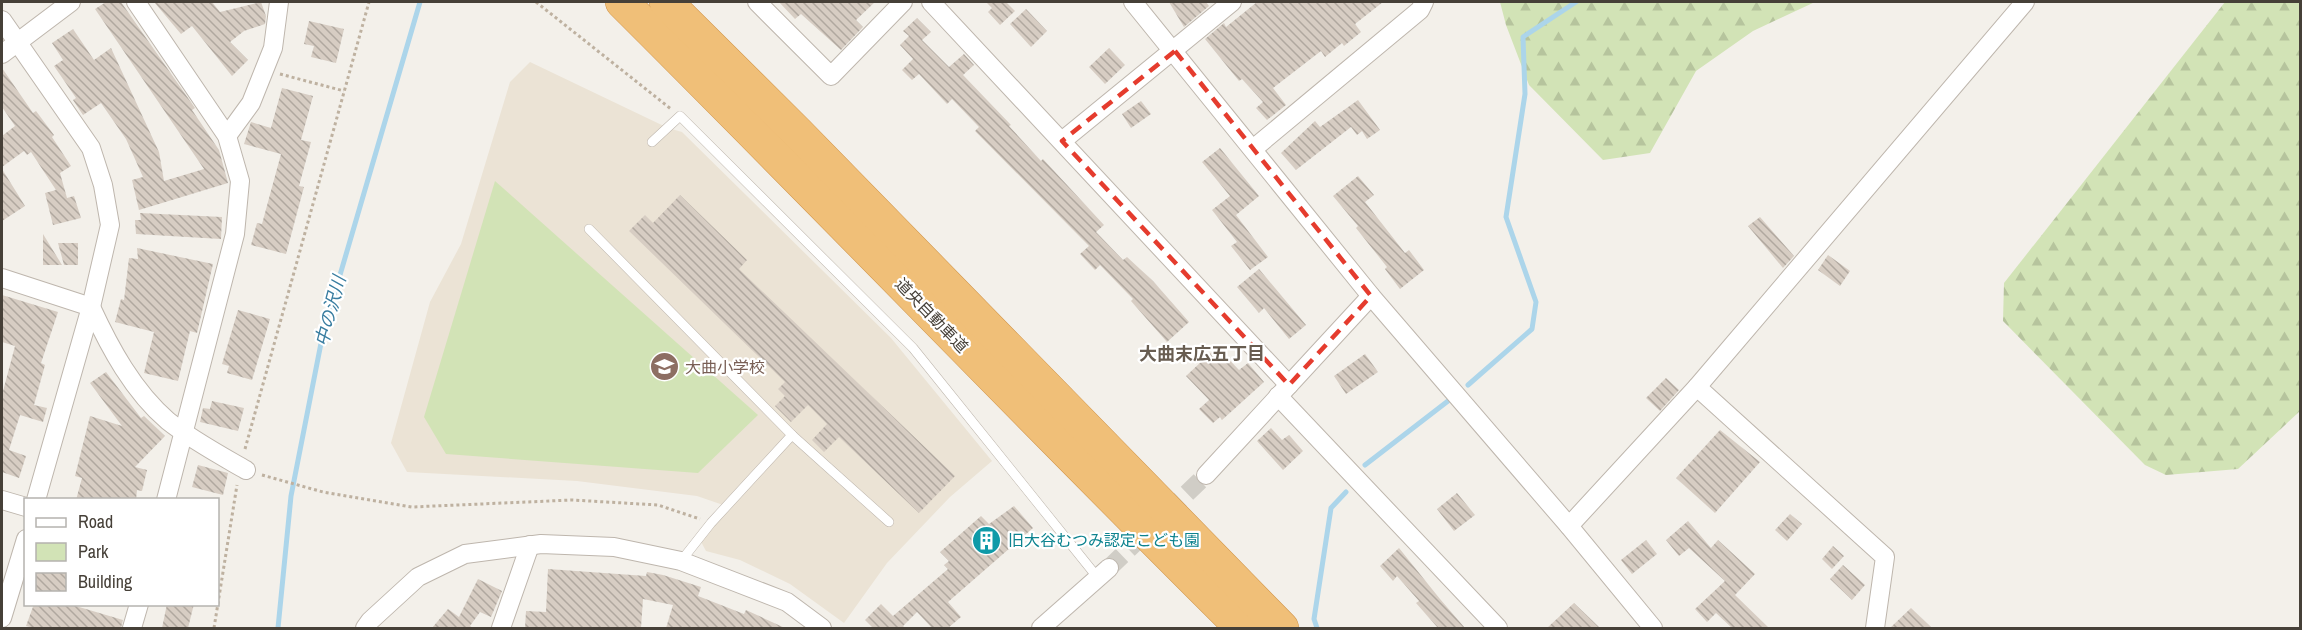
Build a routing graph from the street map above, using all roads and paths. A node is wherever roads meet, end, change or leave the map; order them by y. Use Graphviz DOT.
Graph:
graph roads {
  1 [pos="71,2"];
  2 [pos="136,2"];
  3 [pos="279,2"];
  4 [pos="369,2"];
  5 [pos="536,2"];
  6 [pos="622,2"];
  7 [pos="666,2"];
  8 [pos="757,2"];
  9 [pos="903,2"];
  10 [pos="931,2"];
  11 [pos="1133,2"];
  12 [pos="1232,2"];
  13 [pos="1424,2"];
  14 [pos="2025,2"];
  15 [pos="2,21"];
  16 [pos="18,41"];
  17 [pos="1175,51"];
  18 [pos="2,54"];
  19 [pos="264,70"];
  20 [pos="344,91"];
  21 [pos="680,116"];
  22 [pos="227,136"];
  23 [pos="1062,141"];
  24 [pos="652,142"];
  25 [pos="1253,149"];
  26 [pos="589,228"];
  27 [pos="2,278"];
  28 [pos="1371,296"];
  29 [pos="91,307"];
  30 [pos="1697,387"];
  31 [pos="1283,391"];
  32 [pos="184,433"];
  33 [pos="792,435"];
  34 [pos="243,469"];
  35 [pos="1206,475"];
  36 [pos="37,498"];
  37 [pos="167,498"];
  38 [pos="2,500"];
  39 [pos="24,506"];
  40 [pos="889,522"];
  41 [pos="711,523"];
  42 [pos="1569,526"];
  43 [pos="530,545"];
  44 [pos="24,546"];
  45 [pos="681,561"];
  46 [pos="1103,573"];
  47 [pos="219,601"];
  48 [pos="138,606"];
  49 [pos="218,606"];
  50 [pos="2,618"];
  51 [pos="132,628"];
  52 [pos="214,628"];
  53 [pos="365,628"];
  54 [pos="501,628"];
  55 [pos="822,628"];
  56 [pos="1041,628"];
  57 [pos="1242,628"];
  58 [pos="1282,628"];
  59 [pos="1498,628"];
  60 [pos="1653,628"];
  61 [pos="1875,628"];
  1 -- 16 [label="street"];
  2 -- 22 [label="street"];
  3 -- 19 [label="street"];
  4 -- 20 [label="path"];
  5 -- 21 [label="path"];
  6 -- 57 [label="highway, 道央自動車道"];
  7 -- 58 [label="highway, 道央自動車道"];
  8 -- 9 [label="street"];
  10 -- 23 [label="street"];
  11 -- 17 [label="street"];
  12 -- 17 [label="street"];
  13 -- 25 [label="street"];
  14 -- 30 [label="street"];
  15 -- 16 [label="street"];
  16 -- 18 [label="street"];
  16 -- 29 [label="street"];
  17 -- 23 [label="street"];
  17 -- 25 [label="street"];
  19 -- 20 [label="path"];
  19 -- 22 [label="street"];
  20 -- 34 [label="path"];
  21 -- 24 [label="lane"];
  21 -- 46 [label="lane"];
  22 -- 32 [label="street"];
  23 -- 31 [label="street"];
  25 -- 28 [label="street"];
  26 -- 33 [label="lane"];
  27 -- 29 [label="street"];
  28 -- 31 [label="street"];
  28 -- 42 [label="street"];
  29 -- 32 [label="street"];
  29 -- 36 [label="street"];
  30 -- 42 [label="street"];
  30 -- 61 [label="street"];
  31 -- 35 [label="street"];
  31 -- 59 [label="street"];
  32 -- 34 [label="street"];
  32 -- 37 [label="street"];
  33 -- 40 [label="lane"];
  33 -- 41 [label="lane"];
  34 -- 41 [label="path"];
  34 -- 47 [label="path"];
  38 -- 39 [label="street"];
  41 -- 45 [label="lane"];
  42 -- 60 [label="street"];
  43 -- 45 [label="street"];
  43 -- 53 [label="street"];
  43 -- 54 [label="street"];
  44 -- 50 [label="street"];
  45 -- 55 [label="street"];
  46 -- 56 [label="street"];
  48 -- 51 [label="street"];
  49 -- 52 [label="path"];
}
